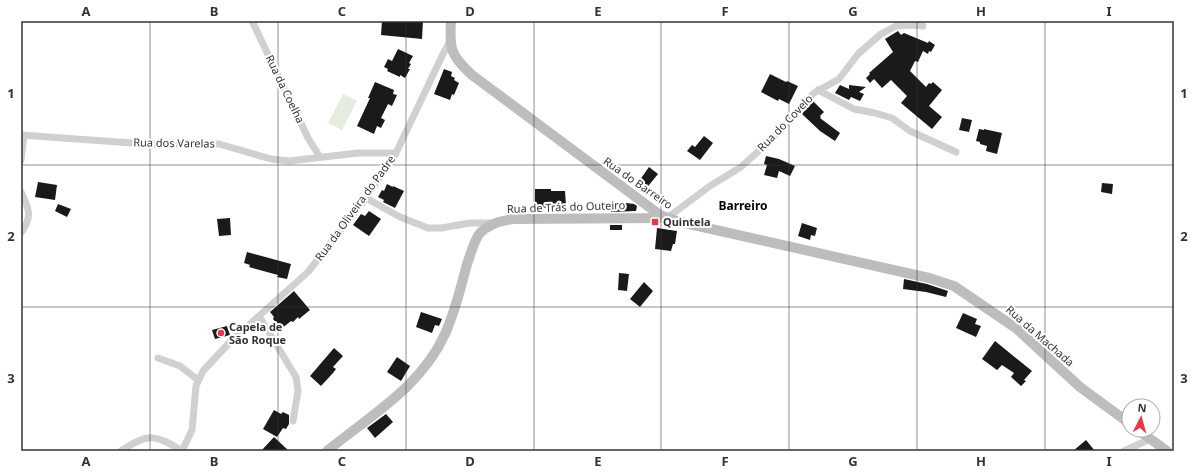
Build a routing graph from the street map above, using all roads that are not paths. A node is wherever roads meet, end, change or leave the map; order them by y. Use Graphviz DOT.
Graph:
graph roads {
  1 [pos="252,21"];
  2 [pos="451,21"];
  3 [pos="923,26"];
  4 [pos="450,41"];
  5 [pos="818,90"];
  6 [pos="23,135"];
  7 [pos="956,152"];
  8 [pos="396,153"];
  9 [pos="320,157"];
  10 [pos="21,160"];
  11 [pos="21,192"];
  12 [pos="366,198"];
  13 [pos="667,218"];
  14 [pos="497,223"];
  15 [pos="21,233"];
  16 [pos="929,278"];
  17 [pos="259,316"];
  18 [pos="158,358"];
  19 [pos="198,380"];
  20 [pos="1121,417"];
  21 [pos="293,421"];
  22 [pos="1150,439"];
  23 [pos="121,451"];
  24 [pos="182,451"];
  25 [pos="327,451"];
  26 [pos="1124,451"];
  27 [pos="1167,451"];
  1 -- 9 [label="street, Rua da Coelha"];
  2 -- 4 [label="street"];
  3 -- 5 [label="street, Rua do Covelo"];
  4 -- 8 [label="street, Rua da Oliveira do Padre"];
  4 -- 13 [label="street, Rua do Barreiro"];
  5 -- 7 [label="street"];
  5 -- 13 [label="street, Rua do Covelo"];
  6 -- 9 [label="street, Rua dos Varelas"];
  6 -- 10 [label="street"];
  8 -- 9 [label="street, Rua dos Varelas"];
  8 -- 12 [label="street, Rua da Oliveira do Padre"];
  11 -- 15 [label="street"];
  12 -- 14 [label="street"];
  12 -- 17 [label="street, Rua da Oliveira do Padre"];
  13 -- 14 [label="street, Rua de Trás do Outeiro"];
  13 -- 16 [label="street, Rua do Barreiro"];
  14 -- 25 [label="street, Rua de Trás do Outeiro"];
  16 -- 20 [label="street, Rua da Machada"];
  17 -- 19 [label="street, Rua da Oliveira do Padre"];
  17 -- 21 [label="street"];
  18 -- 19 [label="street"];
  19 -- 24 [label="street"];
  22 -- 26 [label="street"];
  22 -- 27 [label="street"];
  23 -- 24 [label="street"];
}
